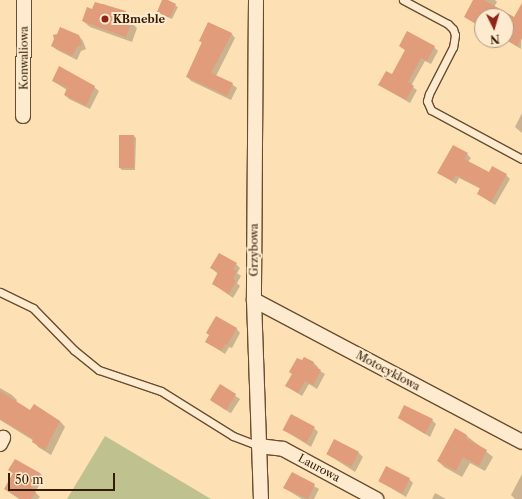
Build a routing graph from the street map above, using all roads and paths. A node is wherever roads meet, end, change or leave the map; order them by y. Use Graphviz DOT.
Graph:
graph roads {
  1 [pos="24,0"];
  2 [pos="256,0"];
  3 [pos="403,0"];
  4 [pos="23,116"];
  5 [pos="522,160"];
  6 [pos="0,292"];
  7 [pos="254,300"];
  8 [pos="522,442"];
  9 [pos="259,446"];
  10 [pos="260,499"];
  11 [pos="376,499"];
  1 -- 4 [label="street, Konwaliowa"];
  2 -- 7 [label="street, Grzybowa"];
  3 -- 5 [label="lane"];
  6 -- 9 [label="lane"];
  7 -- 8 [label="street, Motocyklowa"];
  7 -- 9 [label="street, Grzybowa"];
  9 -- 10 [label="street, Grzybowa"];
  9 -- 11 [label="street, Laurowa"];
}
